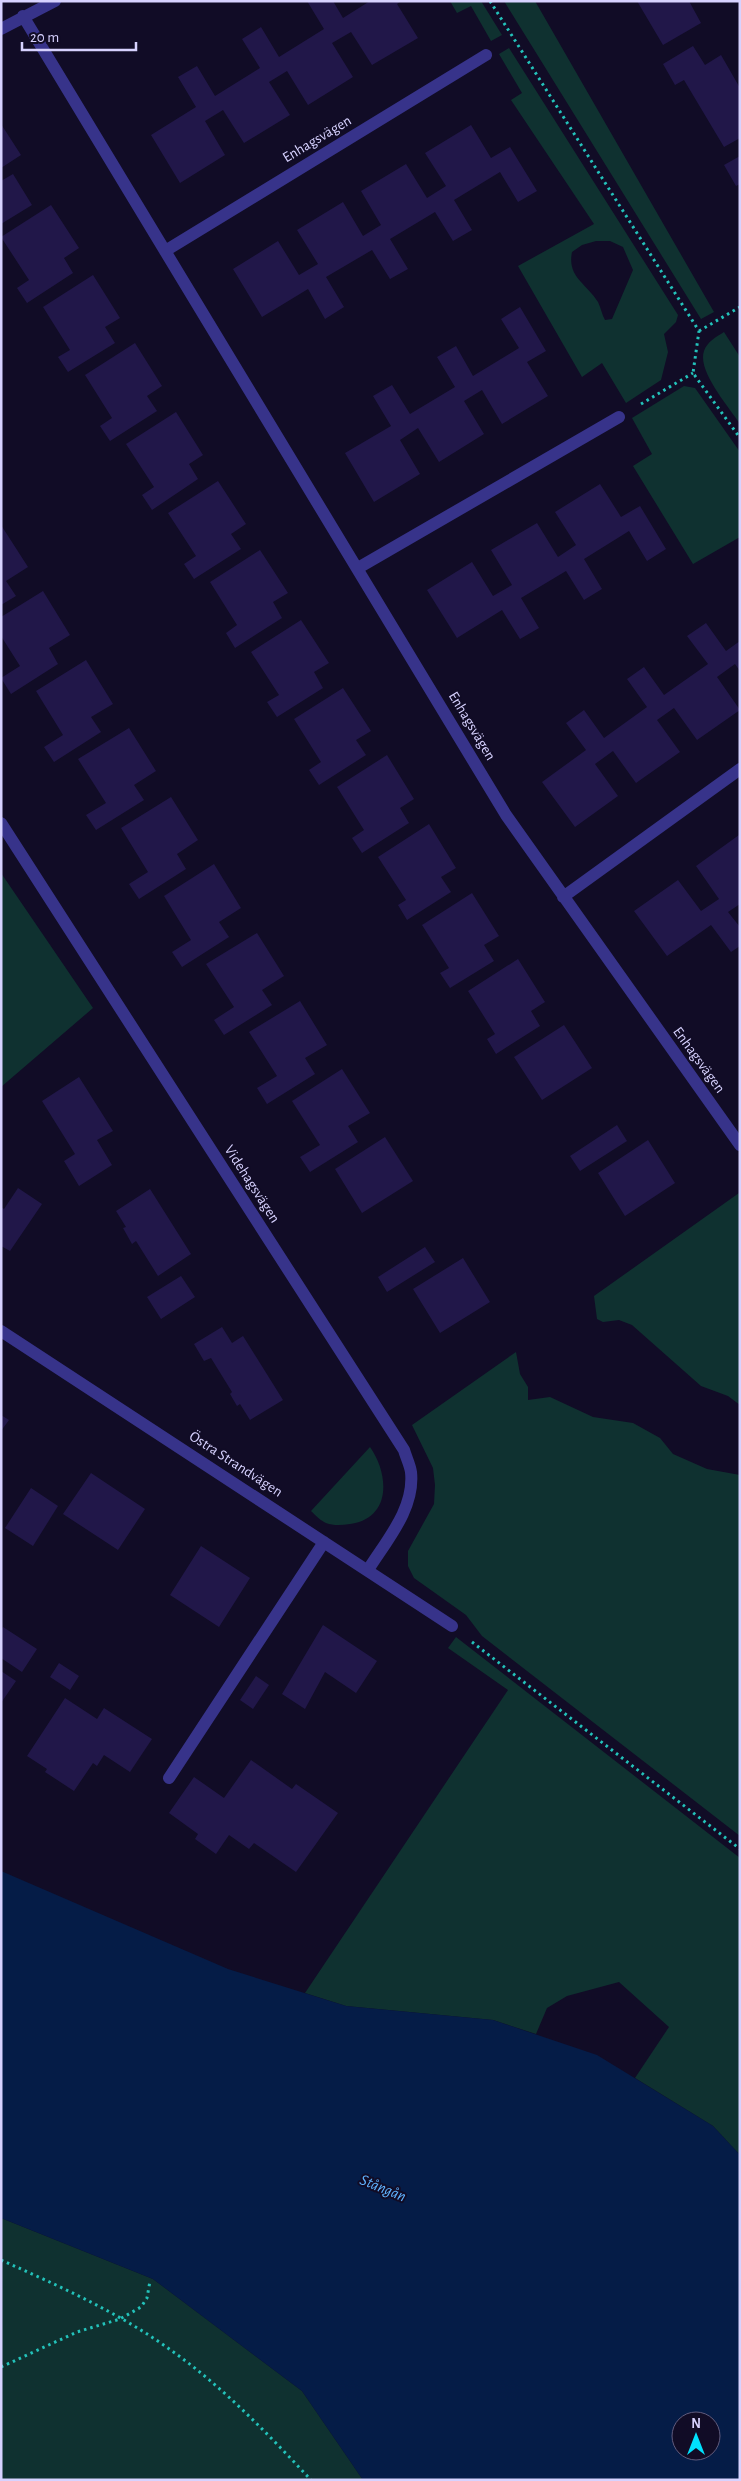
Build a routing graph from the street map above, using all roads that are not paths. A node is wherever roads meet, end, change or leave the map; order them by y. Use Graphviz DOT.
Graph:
graph roads {
  1 [pos="55,1"];
  2 [pos="23,16"];
  3 [pos="1,29"];
  4 [pos="486,55"];
  5 [pos="165,251"];
  6 [pos="619,417"];
  7 [pos="358,568"];
  8 [pos="740,769"];
  9 [pos="1,823"];
  10 [pos="563,897"];
  11 [pos="740,1145"];
  12 [pos="1,1331"];
  13 [pos="324,1542"];
  14 [pos="368,1570"];
  15 [pos="452,1626"];
  16 [pos="169,1778"];
  1 -- 2 [label="street"];
  2 -- 3 [label="street"];
  2 -- 5 [label="street, Enhagsvägen"];
  4 -- 5 [label="street, Enhagsvägen"];
  5 -- 7 [label="street, Enhagsvägen"];
  6 -- 7 [label="street"];
  7 -- 10 [label="street, Enhagsvägen"];
  8 -- 10 [label="street"];
  9 -- 14 [label="street, Videhagsvägen"];
  10 -- 11 [label="street, Enhagsvägen"];
  12 -- 13 [label="street, Östra Strandvägen"];
  13 -- 14 [label="street, Östra Strandvägen"];
  13 -- 16 [label="street"];
  14 -- 15 [label="street, Östra Strandvägen"];
}
